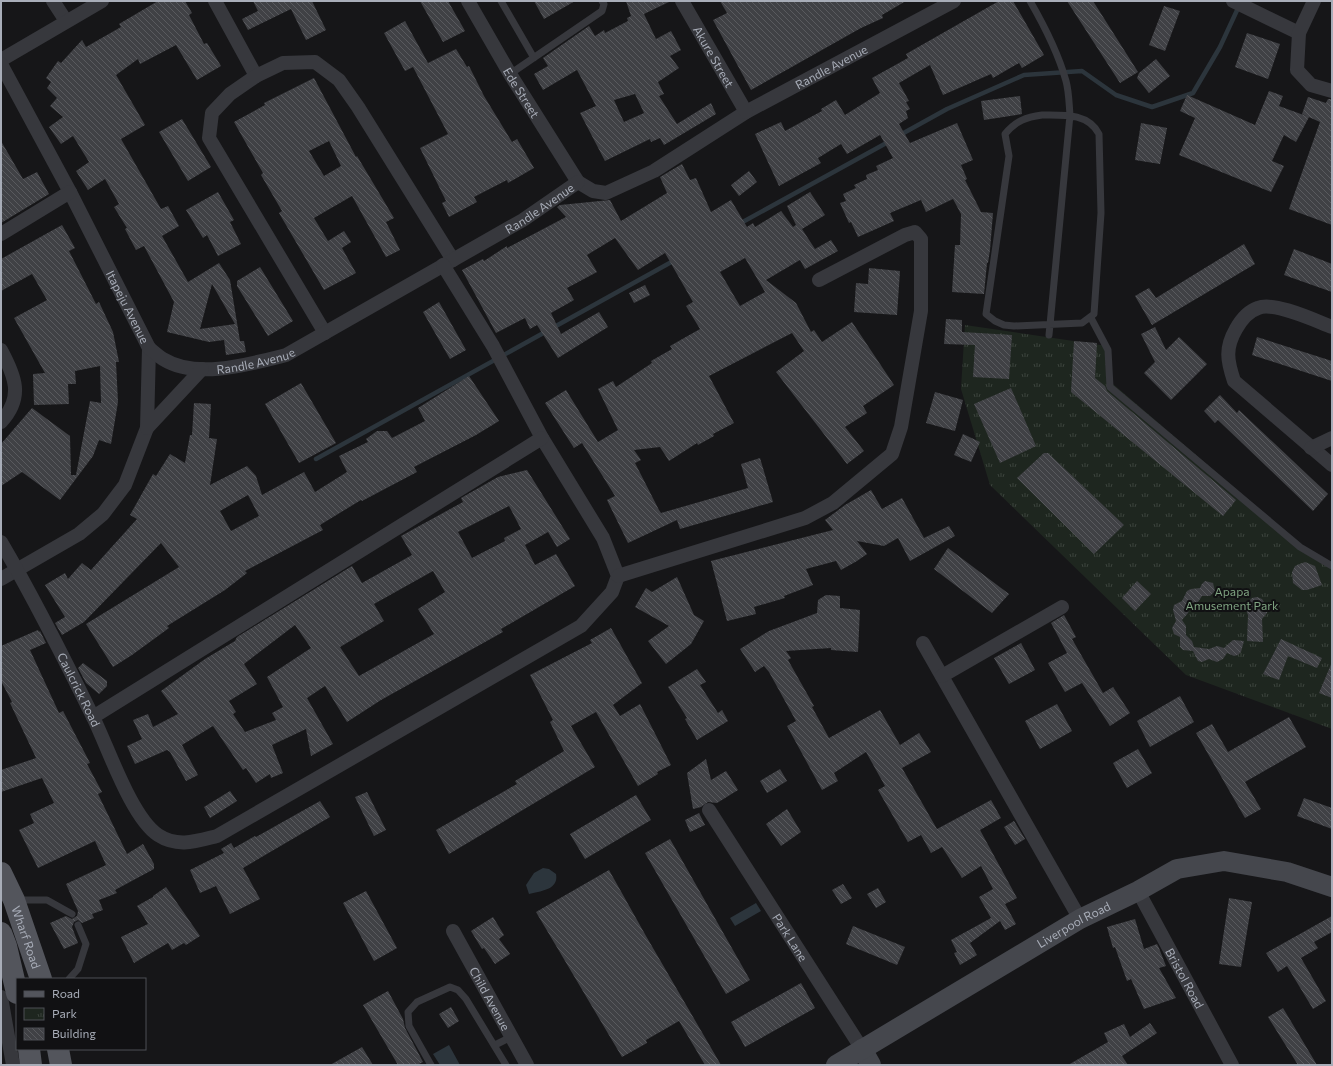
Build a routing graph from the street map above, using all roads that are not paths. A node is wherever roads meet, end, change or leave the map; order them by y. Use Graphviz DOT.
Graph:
graph roads {
  1 [pos="53,1"];
  2 [pos="102,1"];
  3 [pos="215,1"];
  4 [pos="468,1"];
  5 [pos="501,1"];
  6 [pos="602,1"];
  7 [pos="682,1"];
  8 [pos="954,1"];
  9 [pos="1030,1"];
  10 [pos="1314,1"];
  11 [pos="1239,3"];
  12 [pos="66,22"];
  13 [pos="1299,33"];
  14 [pos="534,58"];
  15 [pos="1,60"];
  16 [pos="1,64"];
  17 [pos="510,74"];
  18 [pos="256,76"];
  19 [pos="1332,91"];
  20 [pos="746,112"];
  21 [pos="1070,115"];
  22 [pos="578,182"];
  23 [pos="70,192"];
  24 [pos="1,234"];
  25 [pos="448,262"];
  26 [pos="819,280"];
  27 [pos="1091,318"];
  28 [pos="1049,324"];
  29 [pos="1332,327"];
  30 [pos="325,333"];
  31 [pos="1048,336"];
  32 [pos="149,348"];
  33 [pos="1,350"];
  34 [pos="202,369"];
  35 [pos="1,422"];
  36 [pos="147,428"];
  37 [pos="542,438"];
  38 [pos="1332,438"];
  39 [pos="1311,448"];
  40 [pos="1332,465"];
  41 [pos="1,542"];
  42 [pos="1332,566"];
  43 [pos="17,569"];
  44 [pos="618,576"];
  45 [pos="1,579"];
  46 [pos="1062,607"];
  47 [pos="923,643"];
  48 [pos="942,676"];
  49 [pos="94,718"];
  50 [pos="709,810"];
  51 [pos="1,873"];
  52 [pos="1332,887"];
  53 [pos="1138,891"];
  54 [pos="14,900"];
  55 [pos="72,914"];
  56 [pos="1080,920"];
  57 [pos="78,924"];
  58 [pos="453,931"];
  59 [pos="1,933"];
  60 [pos="41,978"];
  61 [pos="70,978"];
  62 [pos="16,989"];
  63 [pos="1,998"];
  64 [pos="513,1036"];
  65 [pos="495,1045"];
  66 [pos="29,1050"];
  67 [pos="58,1050"];
  68 [pos="867,1057"];
  69 [pos="13,1065"];
  70 [pos="31,1065"];
  71 [pos="61,1065"];
  72 [pos="431,1065"];
  73 [pos="506,1065"];
  74 [pos="527,1065"];
  75 [pos="836,1065"];
  76 [pos="1232,1065"];
  1 -- 12 [label="street"];
  2 -- 12 [label="street"];
  3 -- 18 [label="street"];
  4 -- 17 [label="street, Ede Street"];
  5 -- 14 [label="lane"];
  6 -- 14 [label="lane"];
  7 -- 20 [label="street, Akure Street"];
  8 -- 20 [label="street, Randle Avenue"];
  9 -- 21 [label="lane"];
  10 -- 13 [label="street"];
  11 -- 13 [label="street"];
  12 -- 15 [label="street"];
  13 -- 19 [label="street"];
  14 -- 17 [label="lane"];
  16 -- 23 [label="street, Itapeju Avenue"];
  17 -- 22 [label="street, Ede Street"];
  18 -- 25 [label="street"];
  18 -- 30 [label="street"];
  20 -- 22 [label="street, Randle Avenue"];
  21 -- 27 [label="lane"];
  21 -- 28 [label="lane"];
  21 -- 28 [label="lane"];
  22 -- 25 [label="street, Randle Avenue"];
  23 -- 24 [label="street"];
  23 -- 32 [label="street, Itapeju Avenue"];
  25 -- 30 [label="street, Randle Avenue"];
  25 -- 37 [label="street"];
  26 -- 44 [label="street"];
  27 -- 28 [label="lane"];
  27 -- 42 [label="lane"];
  28 -- 31 [label="lane"];
  29 -- 39 [label="street"];
  30 -- 34 [label="street, Randle Avenue"];
  32 -- 34 [label="street, Randle Avenue"];
  32 -- 36 [label="street, Itapeju Avenue"];
  33 -- 35 [label="street"];
  34 -- 36 [label="street"];
  36 -- 43 [label="street, Itapeju Avenue"];
  37 -- 44 [label="street"];
  37 -- 49 [label="street"];
  38 -- 39 [label="street"];
  39 -- 40 [label="street"];
  41 -- 43 [label="street, Caulcrick Road"];
  43 -- 45 [label="street, Itapeju Avenue"];
  43 -- 49 [label="street, Caulcrick Road"];
  44 -- 49 [label="street, Caulcrick Road"];
  46 -- 48 [label="street"];
  47 -- 48 [label="street"];
  48 -- 56 [label="street"];
  50 -- 68 [label="street, Park Lane"];
  51 -- 54 [label="main road, Wharf Road"];
  52 -- 53 [label="main road, Liverpool Road"];
  53 -- 56 [label="main road, Liverpool Road"];
  53 -- 76 [label="street, Bristol Road"];
  54 -- 55 [label="lane"];
  54 -- 60 [label="main road, Wharf Road"];
  56 -- 68 [label="main road, Liverpool Road"];
  57 -- 61 [label="lane"];
  58 -- 64 [label="street, Child Avenue"];
  59 -- 62 [label="main road, Wharf Road"];
  63 -- 69 [label="street"];
  64 -- 65 [label="lane"];
  64 -- 74 [label="street, Child Avenue"];
  65 -- 72 [label="lane"];
  65 -- 73 [label="lane"];
  66 -- 70 [label="main road"];
  67 -- 71 [label="main road"];
  68 -- 75 [label="main road, Liverpool Road"];
}
